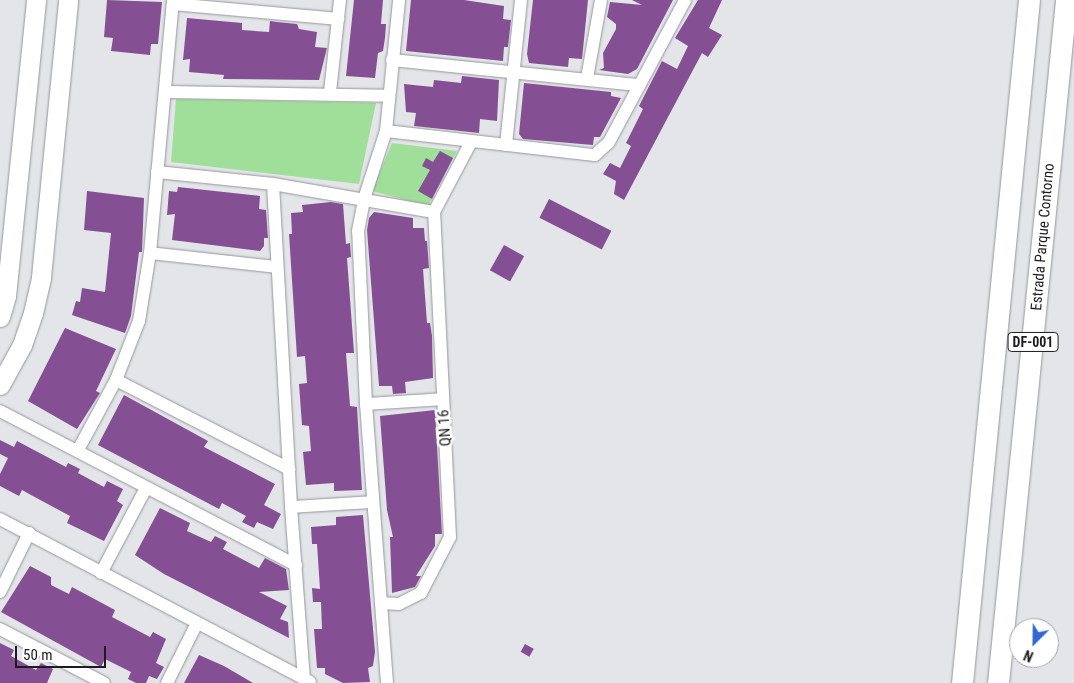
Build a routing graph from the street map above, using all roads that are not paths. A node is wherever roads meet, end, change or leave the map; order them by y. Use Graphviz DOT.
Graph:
graph roads {
  1 [pos="36,0"];
  2 [pos="68,0"];
  3 [pos="340,0"];
  4 [pos="399,0"];
  5 [pos="521,0"];
  6 [pos="601,0"];
  7 [pos="685,0"];
  8 [pos="1029,0"];
  9 [pos="1066,0"];
  10 [pos="173,2"];
  11 [pos="338,19"];
  12 [pos="392,60"];
  13 [pos="514,71"];
  14 [pos="587,78"];
  15 [pos="640,85"];
  16 [pos="167,92"];
  17 [pos="330,92"];
  18 [pos="388,96"];
  19 [pos="24,122"];
  20 [pos="53,130"];
  21 [pos="386,131"];
  22 [pos="471,142"];
  23 [pos="506,145"];
  24 [pos="20,150"];
  25 [pos="51,150"];
  26 [pos="158,172"];
  27 [pos="273,184"];
  28 [pos="364,198"];
  29 [pos="434,212"];
  30 [pos="150,253"];
  31 [pos="276,266"];
  32 [pos="0,317"];
  33 [pos="116,380"];
  34 [pos="0,384"];
  35 [pos="443,399"];
  36 [pos="366,404"];
  37 [pos="0,411"];
  38 [pos="78,450"];
  39 [pos="289,469"];
  40 [pos="146,488"];
  41 [pos="373,502"];
  42 [pos="290,507"];
  43 [pos="0,519"];
  44 [pos="29,533"];
  45 [pos="296,565"];
  46 [pos="101,573"];
  47 [pos="0,592"];
  48 [pos="381,603"];
  49 [pos="197,623"];
  50 [pos="0,629"];
  51 [pos="308,681"];
  52 [pos="104,683"];
  53 [pos="167,683"];
  54 [pos="387,683"];
  55 [pos="962,683"];
  56 [pos="998,683"];
  1 -- 19 [label="main road"];
  2 -- 20 [label="main road"];
  3 -- 11 [label="street"];
  4 -- 12 [label="street"];
  5 -- 13 [label="street"];
  6 -- 14 [label="street"];
  7 -- 15 [label="street"];
  8 -- 55 [label="highway, DF-001"];
  9 -- 56 [label="highway, Estrada Parque Contorno / DF-001"];
  10 -- 11 [label="street"];
  10 -- 16 [label="street"];
  11 -- 17 [label="street"];
  12 -- 13 [label="street"];
  12 -- 18 [label="street"];
  13 -- 14 [label="street"];
  13 -- 23 [label="street"];
  14 -- 15 [label="street"];
  15 -- 23 [label="street"];
  16 -- 17 [label="street"];
  16 -- 26 [label="street"];
  17 -- 18 [label="street"];
  18 -- 21 [label="street"];
  19 -- 20 [label="main road"];
  19 -- 24 [label="main road"];
  20 -- 25 [label="main road"];
  21 -- 22 [label="street"];
  21 -- 28 [label="street"];
  22 -- 23 [label="street"];
  22 -- 29 [label="street"];
  24 -- 25 [label="main road"];
  24 -- 32 [label="main road"];
  25 -- 34 [label="main road"];
  26 -- 27 [label="street"];
  26 -- 30 [label="street"];
  27 -- 28 [label="street"];
  27 -- 31 [label="street"];
  28 -- 29 [label="street"];
  28 -- 36 [label="street"];
  29 -- 35 [label="street, QN 16"];
  30 -- 31 [label="street"];
  30 -- 33 [label="street"];
  31 -- 39 [label="street"];
  33 -- 38 [label="street"];
  33 -- 39 [label="street"];
  35 -- 36 [label="street"];
  35 -- 48 [label="street, QN 16"];
  36 -- 41 [label="street"];
  37 -- 38 [label="street"];
  38 -- 40 [label="street"];
  39 -- 42 [label="street"];
  40 -- 45 [label="street"];
  40 -- 46 [label="street"];
  41 -- 42 [label="street"];
  41 -- 48 [label="street"];
  42 -- 45 [label="street"];
  43 -- 44 [label="street"];
  44 -- 46 [label="street"];
  44 -- 47 [label="street"];
  45 -- 51 [label="street"];
  46 -- 49 [label="street"];
  48 -- 54 [label="street"];
  49 -- 51 [label="street"];
  49 -- 53 [label="street"];
  50 -- 52 [label="street"];
}
